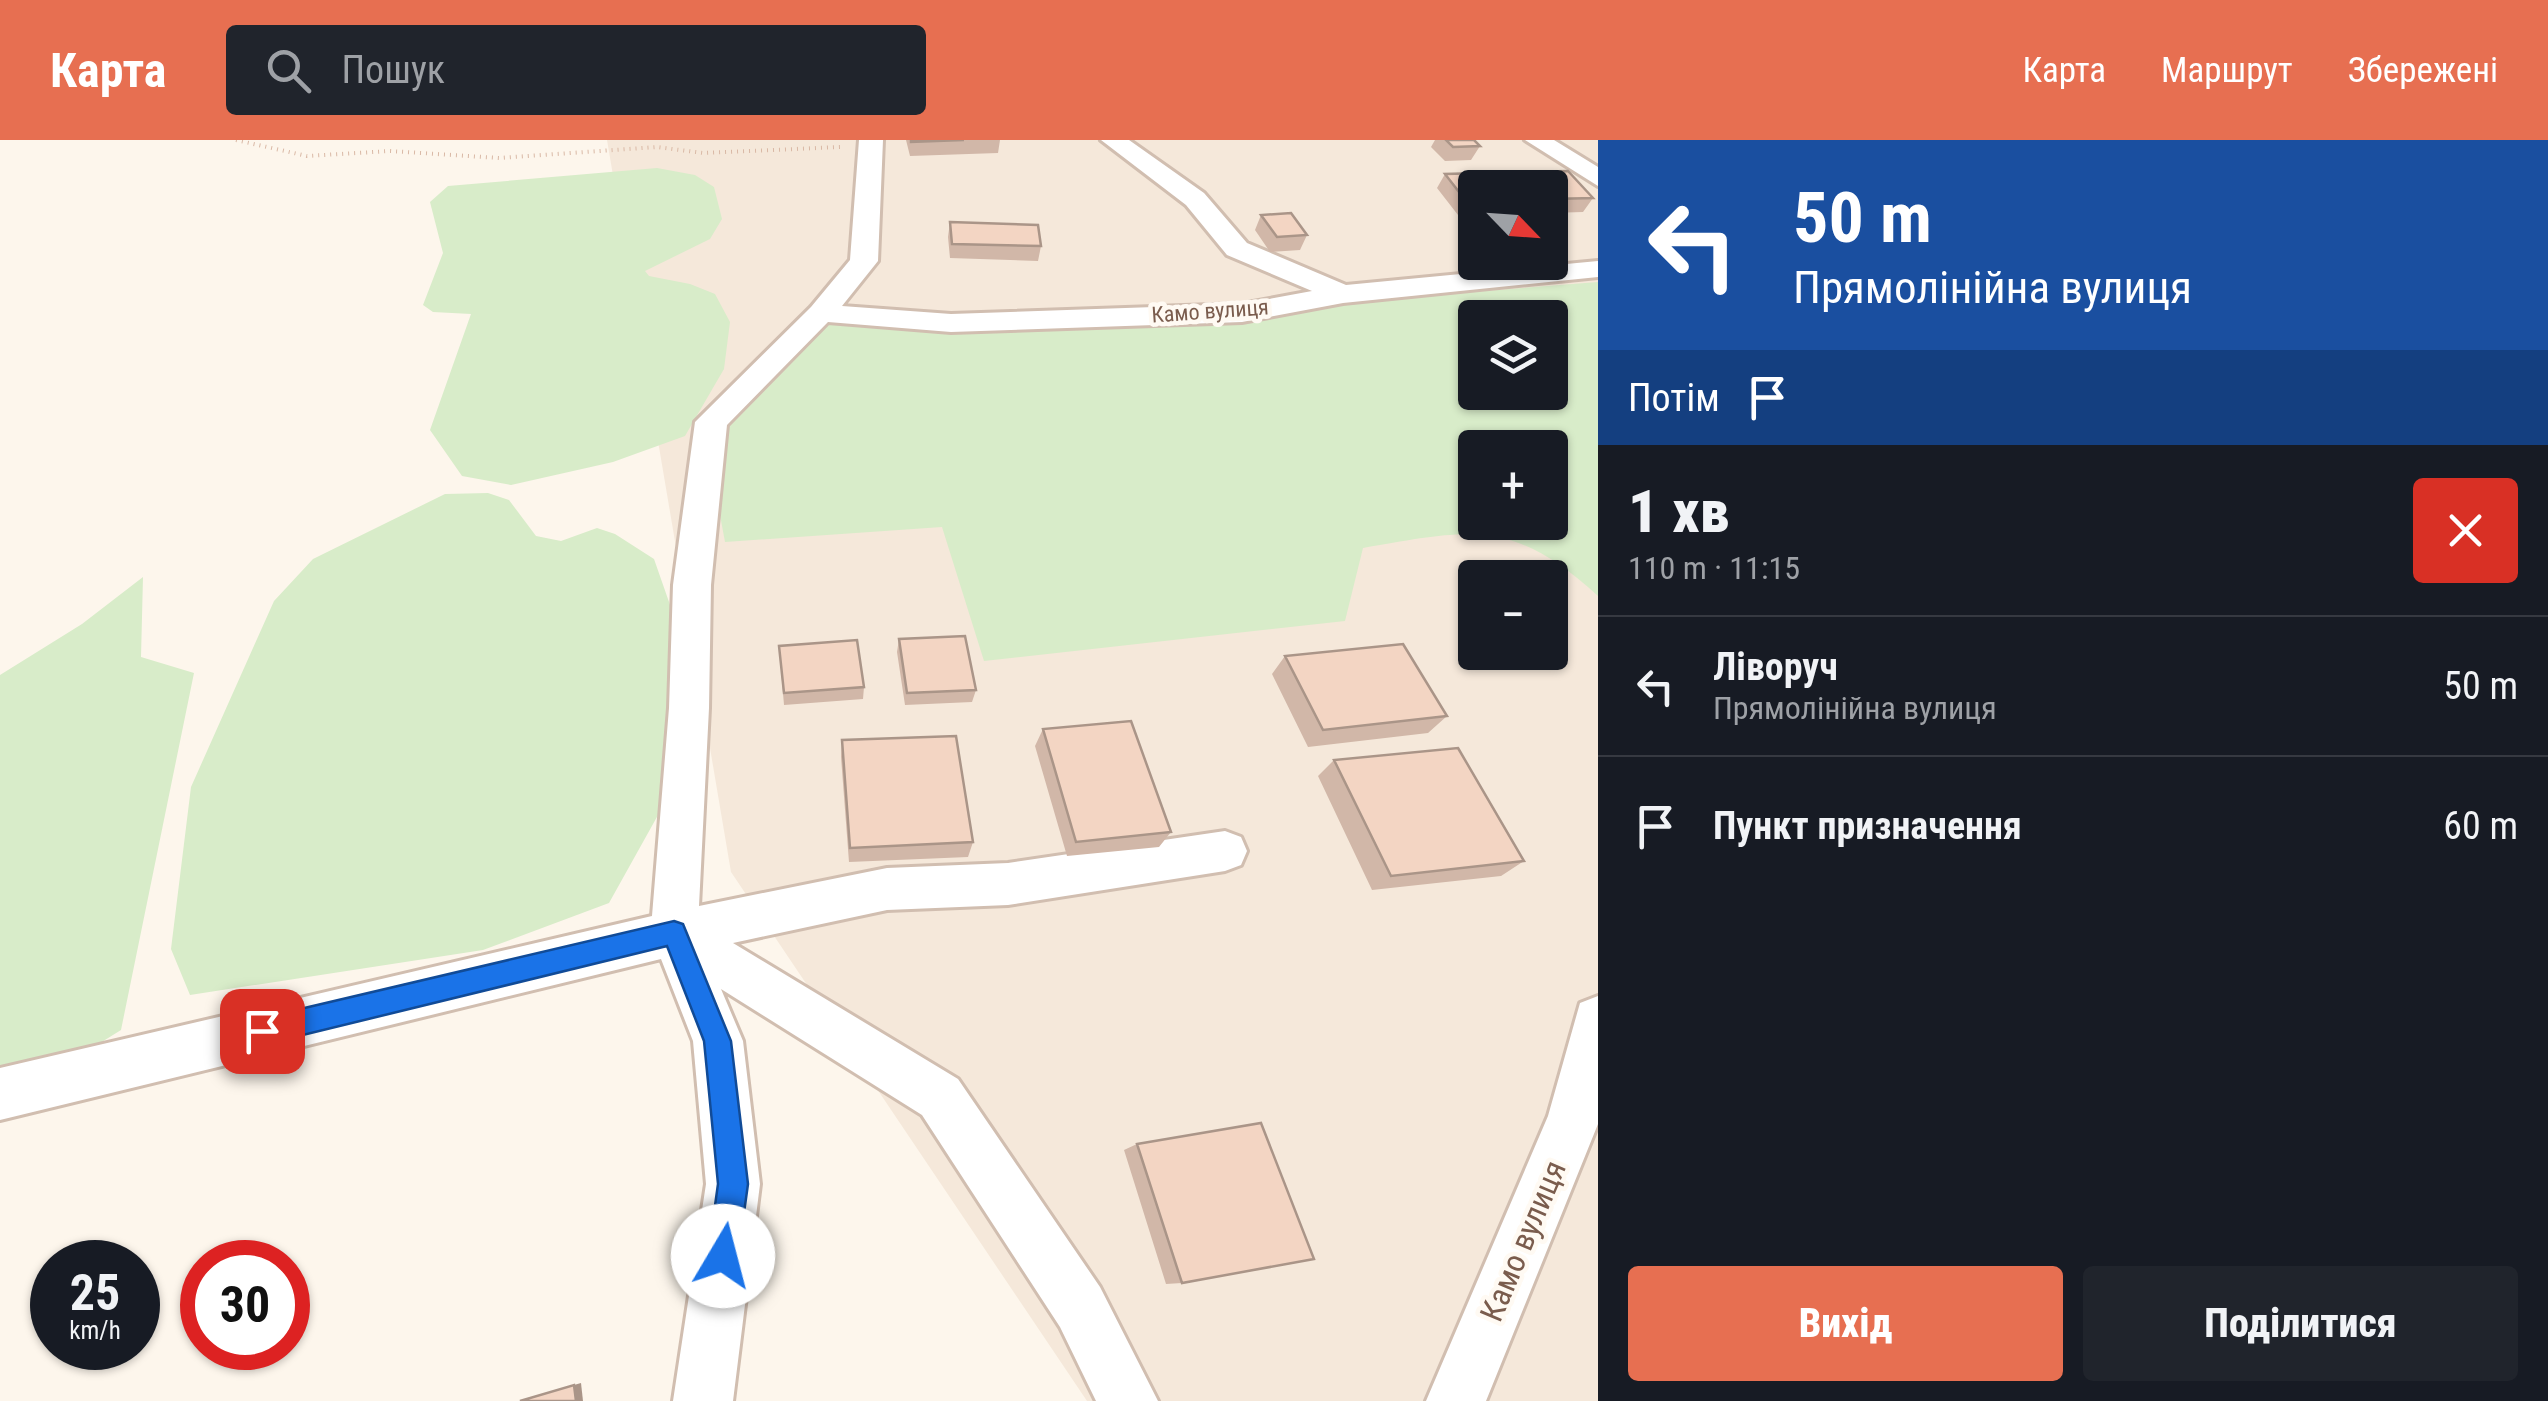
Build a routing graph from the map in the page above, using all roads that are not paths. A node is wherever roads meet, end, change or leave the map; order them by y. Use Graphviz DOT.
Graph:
graph roads {
  1 [pos="1113,140"];
  2 [pos="1590,140"];
  3 [pos="1543,143"];
  4 [pos="871,147"];
  5 [pos="1598,178"];
  6 [pos="1598,269"];
  7 [pos="1343,294"];
  8 [pos="821,313"];
  9 [pos="1225,851"];
  10 [pos="674,932"];
  11 [pos="1598,1021"];
  12 [pos="0,1094"];
  13 [pos="703,1401"];
  14 [pos="1128,1401"];
  15 [pos="1456,1401"];
  1 -- 7 [label="street"];
  2 -- 3 [label="street"];
  3 -- 5 [label="street"];
  4 -- 8 [label="street"];
  6 -- 7 [label="street, Камо вулиця"];
  7 -- 8 [label="street, Камо вулиця"];
  8 -- 10 [label="street"];
  9 -- 10 [label="street"];
  10 -- 12 [label="street"];
  10 -- 13 [label="street"];
  10 -- 14 [label="street"];
  11 -- 15 [label="street, Камо вулиця"];
}
